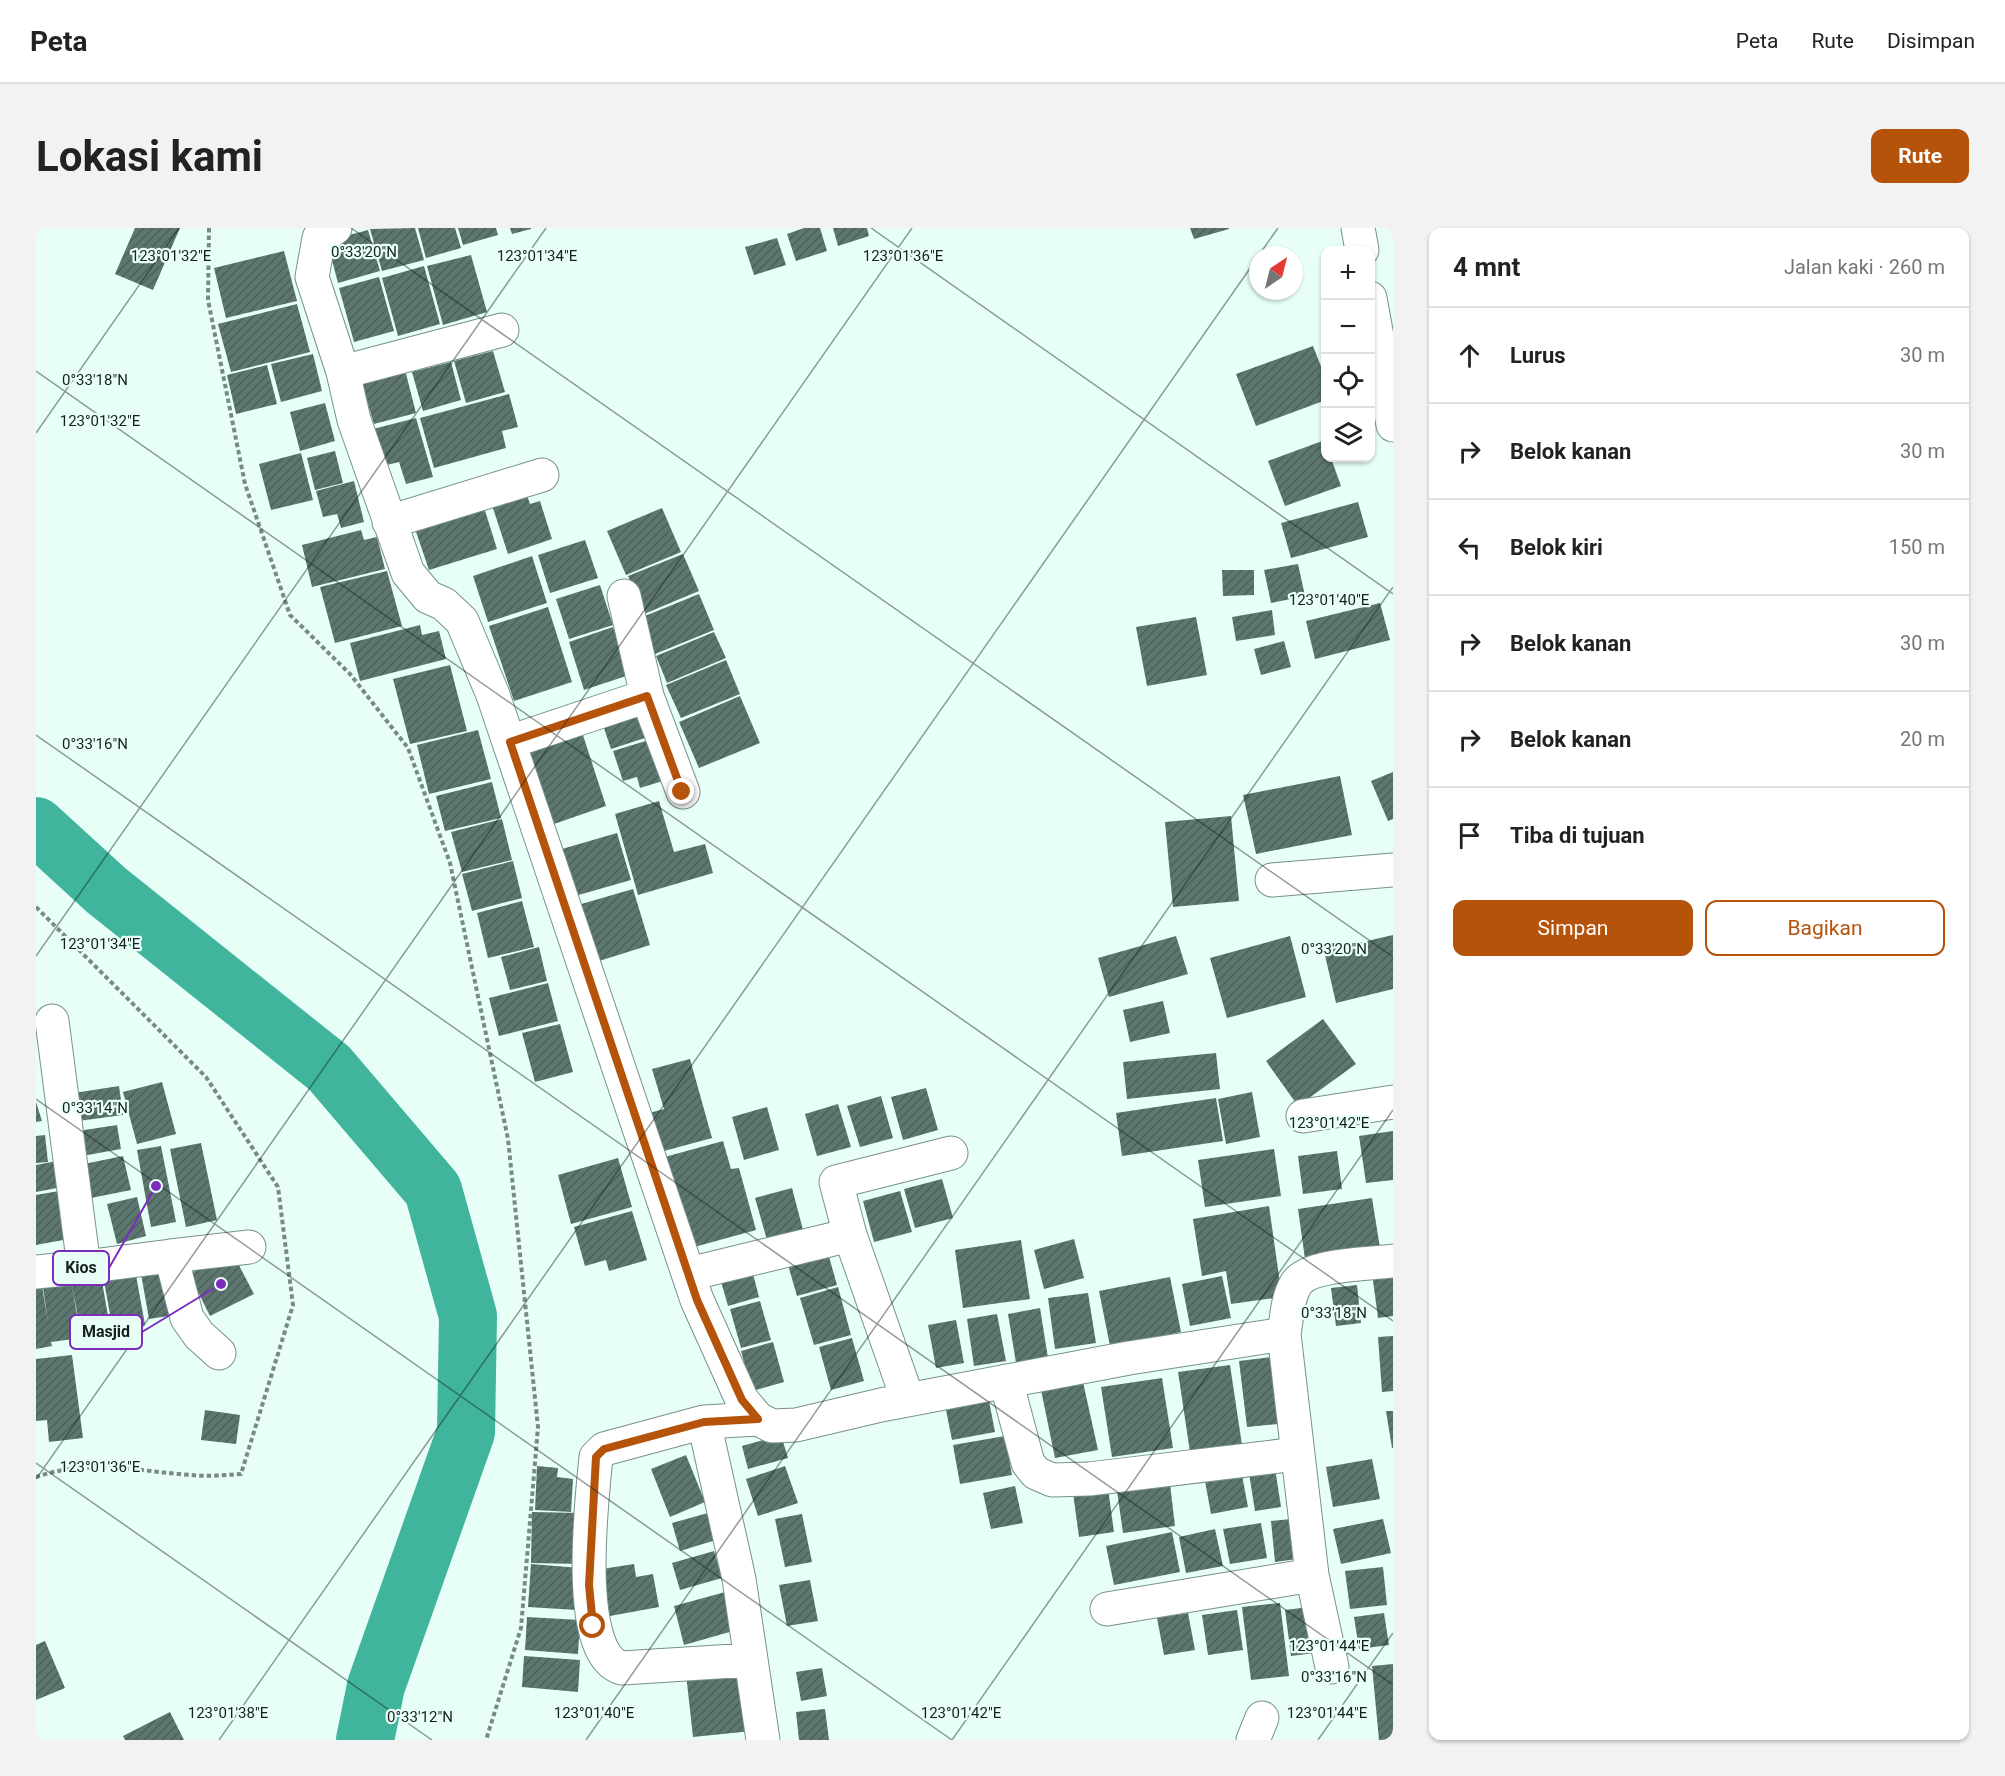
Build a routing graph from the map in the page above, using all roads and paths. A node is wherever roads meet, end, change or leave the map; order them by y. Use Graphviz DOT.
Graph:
graph roads {
  1 [pos="210,228"];
  2 [pos="1358,228"];
  3 [pos="323,231"];
  4 [pos="1361,246"];
  5 [pos="1371,300"];
  6 [pos="502,330"];
  7 [pos="343,372"];
  8 [pos="1393,425"];
  9 [pos="542,475"];
  10 [pos="389,522"];
  11 [pos="624,596"];
  12 [pos="647,696"];
  13 [pos="510,742"];
  14 [pos="682,792"];
  15 [pos="1393,870"];
  16 [pos="1272,880"];
  17 [pos="52,1021"];
  18 [pos="48,1083"];
  19 [pos="1393,1102"];
  20 [pos="1303,1116"];
  21 [pos="951,1153"];
  22 [pos="850,1235"];
  23 [pos="249,1246"];
  24 [pos="171,1256"];
  25 [pos="1393,1261"];
  26 [pos="84,1267"];
  27 [pos="36,1272"];
  28 [pos="689,1274"];
  29 [pos="1284,1334"];
  30 [pos="219,1353"];
  31 [pos="1006,1381"];
  32 [pos="908,1400"];
  33 [pos="758,1419"];
  34 [pos="704,1422"];
  35 [pos="1297,1454"];
  36 [pos="1312,1575"];
  37 [pos="1107,1609"];
  38 [pos="750,1660"];
  39 [pos="1332,1666"];
  40 [pos="486,1740"];
  41 [pos="764,1740"];
  1 -- 40 [label="path"];
  2 -- 4 [label="street"];
  3 -- 7 [label="street"];
  5 -- 8 [label="street"];
  6 -- 7 [label="street"];
  7 -- 10 [label="street"];
  9 -- 10 [label="street"];
  10 -- 13 [label="street"];
  11 -- 12 [label="street"];
  12 -- 13 [label="street"];
  12 -- 14 [label="street"];
  13 -- 28 [label="street"];
  15 -- 16 [label="street"];
  17 -- 18 [label="street"];
  18 -- 26 [label="street"];
  19 -- 20 [label="street"];
  21 -- 22 [label="street"];
  22 -- 28 [label="street"];
  22 -- 32 [label="street"];
  23 -- 24 [label="street"];
  24 -- 26 [label="street"];
  24 -- 30 [label="street"];
  25 -- 29 [label="street"];
  26 -- 27 [label="street"];
  28 -- 33 [label="street"];
  29 -- 31 [label="street"];
  29 -- 35 [label="street"];
  31 -- 32 [label="street"];
  31 -- 35 [label="street"];
  32 -- 33 [label="street"];
  33 -- 34 [label="street"];
  34 -- 38 [label="street"];
  34 -- 38 [label="street"];
  35 -- 36 [label="street"];
  36 -- 37 [label="street"];
  36 -- 39 [label="street"];
  38 -- 41 [label="street"];
}
